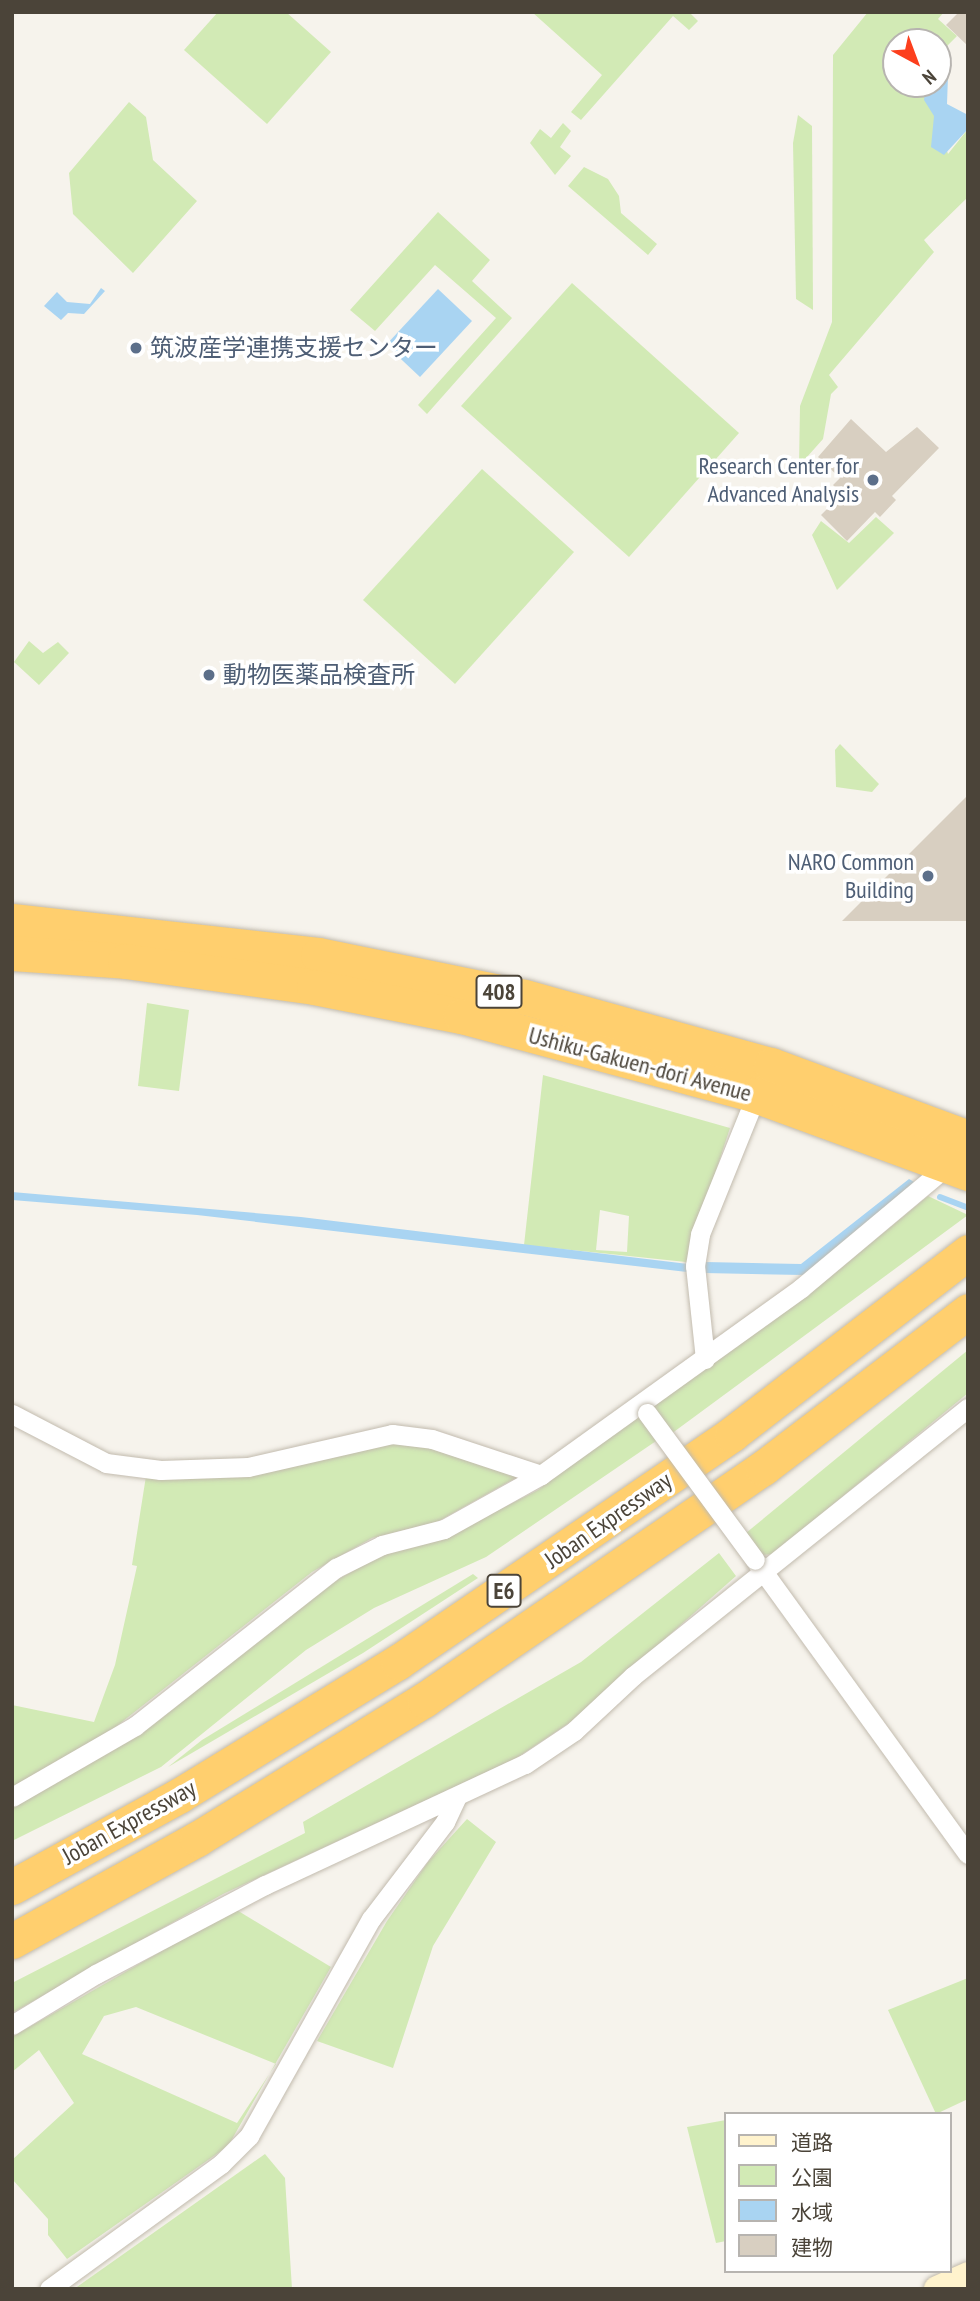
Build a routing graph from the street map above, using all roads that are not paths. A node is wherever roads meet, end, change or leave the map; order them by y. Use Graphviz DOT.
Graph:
graph roads {
  1 [pos="12,921"];
  2 [pos="12,954"];
  3 [pos="763,1080"];
  4 [pos="961,1159"];
  5 [pos="968,1252"];
  6 [pos="968,1311"];
  7 [pos="705,1359"];
  8 [pos="644,1408"];
  9 [pos="968,1408"];
  10 [pos="12,1415"];
  11 [pos="541,1475"];
  12 [pos="760,1566"];
  13 [pos="12,1797"];
  14 [pos="456,1798"];
  15 [pos="968,1854"];
  16 [pos="12,1887"];
  17 [pos="12,1941"];
  18 [pos="12,2025"];
  19 [pos="968,2275"];
  20 [pos="49,2289"];
  21 [pos="937,2289"];
  1 -- 3 [label="highway, Ushiku-Gakuen-dori Avenue / 408"];
  2 -- 3 [label="highway, Ushiku-Gakuen-dori Avenue / 408"];
  3 -- 4 [label="highway, Ushiku-Gakuen-dori Avenue / 408"];
  3 -- 7 [label="street"];
  4 -- 7 [label="street"];
  5 -- 16 [label="highway, Joban Expressway / E6"];
  6 -- 17 [label="highway, Joban Expressway / E6"];
  7 -- 8 [label="street"];
  8 -- 11 [label="street"];
  8 -- 12 [label="street, bridge"];
  9 -- 12 [label="street"];
  10 -- 11 [label="street"];
  11 -- 13 [label="street"];
  12 -- 14 [label="street"];
  12 -- 15 [label="street"];
  14 -- 18 [label="street"];
  14 -- 20 [label="street"];
  19 -- 21 [label="street"];
}
